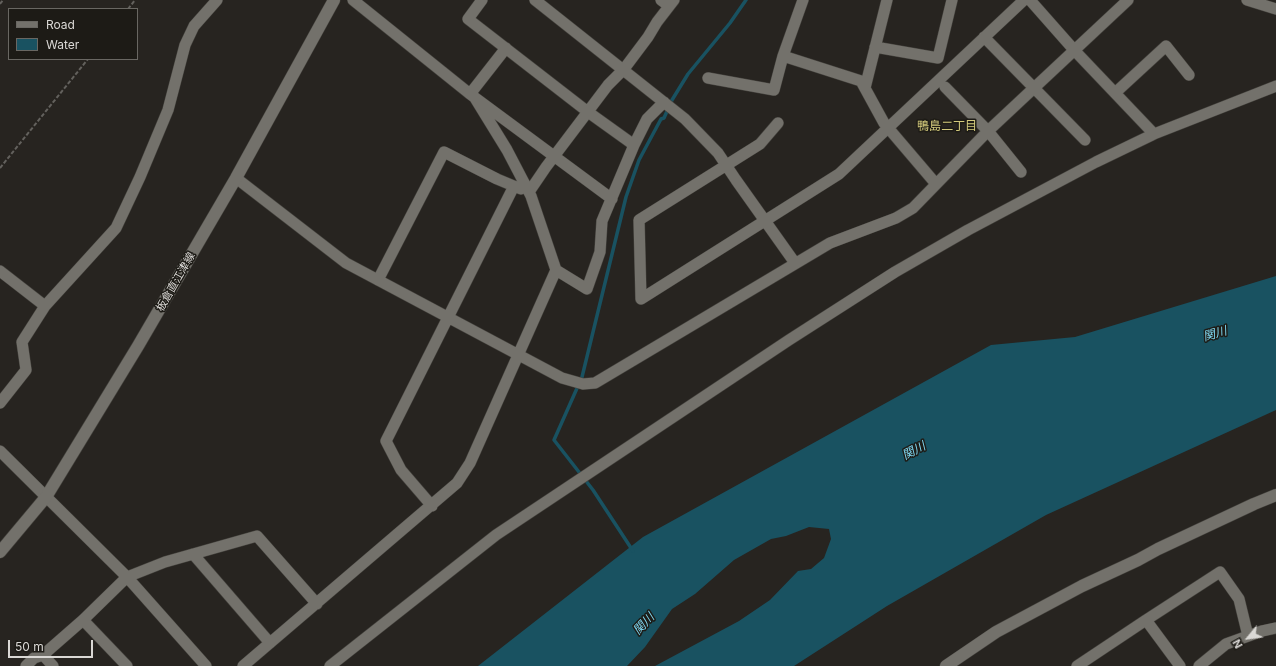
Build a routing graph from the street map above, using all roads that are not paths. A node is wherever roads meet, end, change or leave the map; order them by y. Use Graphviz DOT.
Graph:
graph roads {
  1 [pos="217,0"];
  2 [pos="334,0"];
  3 [pos="352,0"];
  4 [pos="482,0"];
  5 [pos="535,0"];
  6 [pos="803,0"];
  7 [pos="887,0"];
  8 [pos="952,0"];
  9 [pos="1024,0"];
  10 [pos="1030,0"];
  11 [pos="1128,0"];
  12 [pos="1247,0"];
  13 [pos="668,2"];
  14 [pos="1276,9"];
  15 [pos="984,37"];
  16 [pos="875,47"];
  17 [pos="506,48"];
  18 [pos="1075,51"];
  19 [pos="783,56"];
  20 [pos="624,69"];
  21 [pos="1190,75"];
  22 [pos="708,78"];
  23 [pos="1276,86"];
  24 [pos="945,87"];
  25 [pos="865,88"];
  26 [pos="1034,89"];
  27 [pos="1115,93"];
  28 [pos="472,96"];
  29 [pos="664,102"];
  30 [pos="588,112"];
  31 [pos="778,123"];
  32 [pos="888,127"];
  33 [pos="988,131"];
  34 [pos="1154,134"];
  35 [pos="1085,140"];
  36 [pos="634,145"];
  37 [pos="554,157"];
  38 [pos="727,166"];
  39 [pos="1021,172"];
  40 [pos="236,178"];
  41 [pos="936,184"];
  42 [pos="514,186"];
  43 [pos="529,192"];
  44 [pos="612,199"];
  45 [pos="764,220"];
  46 [pos="794,264"];
  47 [pos="556,270"];
  48 [pos="0,271"];
  49 [pos="378,280"];
  50 [pos="45,306"];
  51 [pos="447,317"];
  52 [pos="518,355"];
  53 [pos="0,403"];
  54 [pos="0,451"];
  55 [pos="1276,495"];
  56 [pos="46,496"];
  57 [pos="432,506"];
  58 [pos="0,552"];
  59 [pos="192,554"];
  60 [pos="127,577"];
  61 [pos="317,604"];
  62 [pos="83,620"];
  63 [pos="1146,620"];
  64 [pos="1276,628"];
  65 [pos="1248,636"];
  66 [pos="270,643"];
  67 [pos="43,654"];
  68 [pos="26,666"];
  69 [pos="53,666"];
  70 [pos="127,666"];
  71 [pos="206,666"];
  72 [pos="243,666"];
  73 [pos="330,666"];
  74 [pos="946,666"];
  75 [pos="1077,666"];
  76 [pos="1180,666"];
  77 [pos="1199,666"];
  1 -- 50 [label="street"];
  2 -- 40 [label="main road, 板倉直江津線"];
  3 -- 28 [label="street"];
  4 -- 17 [label="street"];
  5 -- 20 [label="street"];
  6 -- 19 [label="street"];
  7 -- 16 [label="street"];
  8 -- 16 [label="street"];
  9 -- 15 [label="street"];
  10 -- 18 [label="street"];
  11 -- 18 [label="street"];
  12 -- 14 [label="street"];
  13 -- 20 [label="street"];
  15 -- 26 [label="street"];
  15 -- 32 [label="street"];
  16 -- 25 [label="street"];
  17 -- 28 [label="street"];
  17 -- 30 [label="street"];
  18 -- 26 [label="street"];
  18 -- 27 [label="street"];
  19 -- 22 [label="street"];
  19 -- 25 [label="street"];
  20 -- 29 [label="street"];
  20 -- 30 [label="street"];
  21 -- 27 [label="street"];
  23 -- 34 [label="street"];
  24 -- 33 [label="street"];
  25 -- 32 [label="street"];
  26 -- 33 [label="street"];
  26 -- 35 [label="street"];
  27 -- 34 [label="street"];
  28 -- 37 [label="street"];
  28 -- 43 [label="street"];
  29 -- 36 [label="street"];
  29 -- 38 [label="street"];
  30 -- 36 [label="street"];
  30 -- 37 [label="street"];
  31 -- 38 [label="street"];
  32 -- 41 [label="street"];
  32 -- 45 [label="street"];
  33 -- 39 [label="street"];
  33 -- 41 [label="street"];
  34 -- 73 [label="street"];
  36 -- 44 [label="street"];
  37 -- 43 [label="street"];
  37 -- 44 [label="street"];
  38 -- 45 [label="street"];
  38 -- 45 [label="street"];
  40 -- 49 [label="street"];
  40 -- 56 [label="main road, 板倉直江津線"];
  41 -- 46 [label="street"];
  42 -- 43 [label="street"];
  42 -- 49 [label="street"];
  42 -- 51 [label="street"];
  43 -- 47 [label="street"];
  44 -- 47 [label="street"];
  45 -- 46 [label="street"];
  46 -- 52 [label="street"];
  47 -- 52 [label="street"];
  48 -- 50 [label="street"];
  49 -- 51 [label="street"];
  50 -- 53 [label="street"];
  51 -- 52 [label="street"];
  51 -- 57 [label="street"];
  52 -- 57 [label="street"];
  54 -- 56 [label="street"];
  55 -- 74 [label="main road"];
  56 -- 58 [label="main road, 板倉直江津線"];
  56 -- 60 [label="street"];
  57 -- 61 [label="street"];
  59 -- 60 [label="street"];
  59 -- 61 [label="street"];
  59 -- 66 [label="street"];
  60 -- 62 [label="street"];
  60 -- 71 [label="street"];
  61 -- 66 [label="street"];
  62 -- 67 [label="street"];
  62 -- 70 [label="street"];
  63 -- 65 [label="street"];
  63 -- 75 [label="street"];
  63 -- 76 [label="street"];
  64 -- 65 [label="street"];
  65 -- 77 [label="street"];
  66 -- 72 [label="street"];
  67 -- 68 [label="street"];
  67 -- 69 [label="street"];
}
